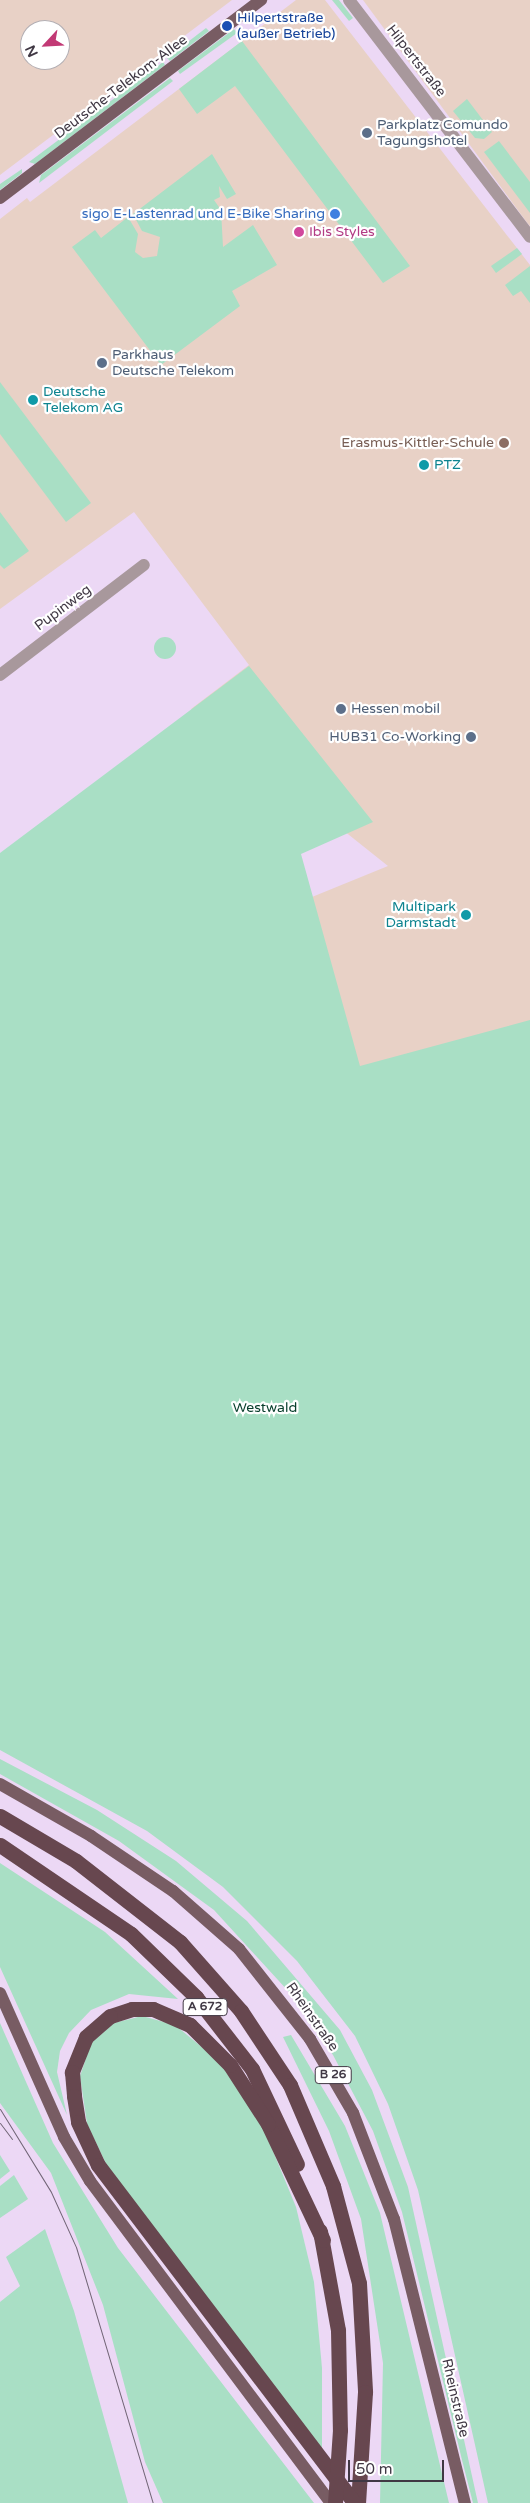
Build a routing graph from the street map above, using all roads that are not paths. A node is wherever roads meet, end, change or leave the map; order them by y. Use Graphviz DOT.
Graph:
graph roads {
  1 [pos="261,0"];
  2 [pos="349,0"];
  3 [pos="0,198"];
  4 [pos="530,237"];
  5 [pos="144,566"];
  6 [pos="0,675"];
  7 [pos="0,1784"];
  8 [pos="0,1816"];
  9 [pos="0,1845"];
  10 [pos="0,1993"];
  11 [pos="323,2240"];
  12 [pos="330,2503"];
  13 [pos="335,2503"];
  14 [pos="357,2503"];
  15 [pos="465,2503"];
  1 -- 3 [label="main road, Deutsche-Telekom-Allee"];
  2 -- 4 [label="street, Hilpertstraße"];
  5 -- 6 [label="street, Pupinweg"];
  7 -- 15 [label="main road, Rheinstraße / B 26"];
  8 -- 14 [label="highway, A 672"];
  9 -- 11 [label="highway, A 672"];
  10 -- 12 [label="main road"];
  11 -- 13 [label="highway, A 672, bridge"];
  11 -- 14 [label="highway"];
}
